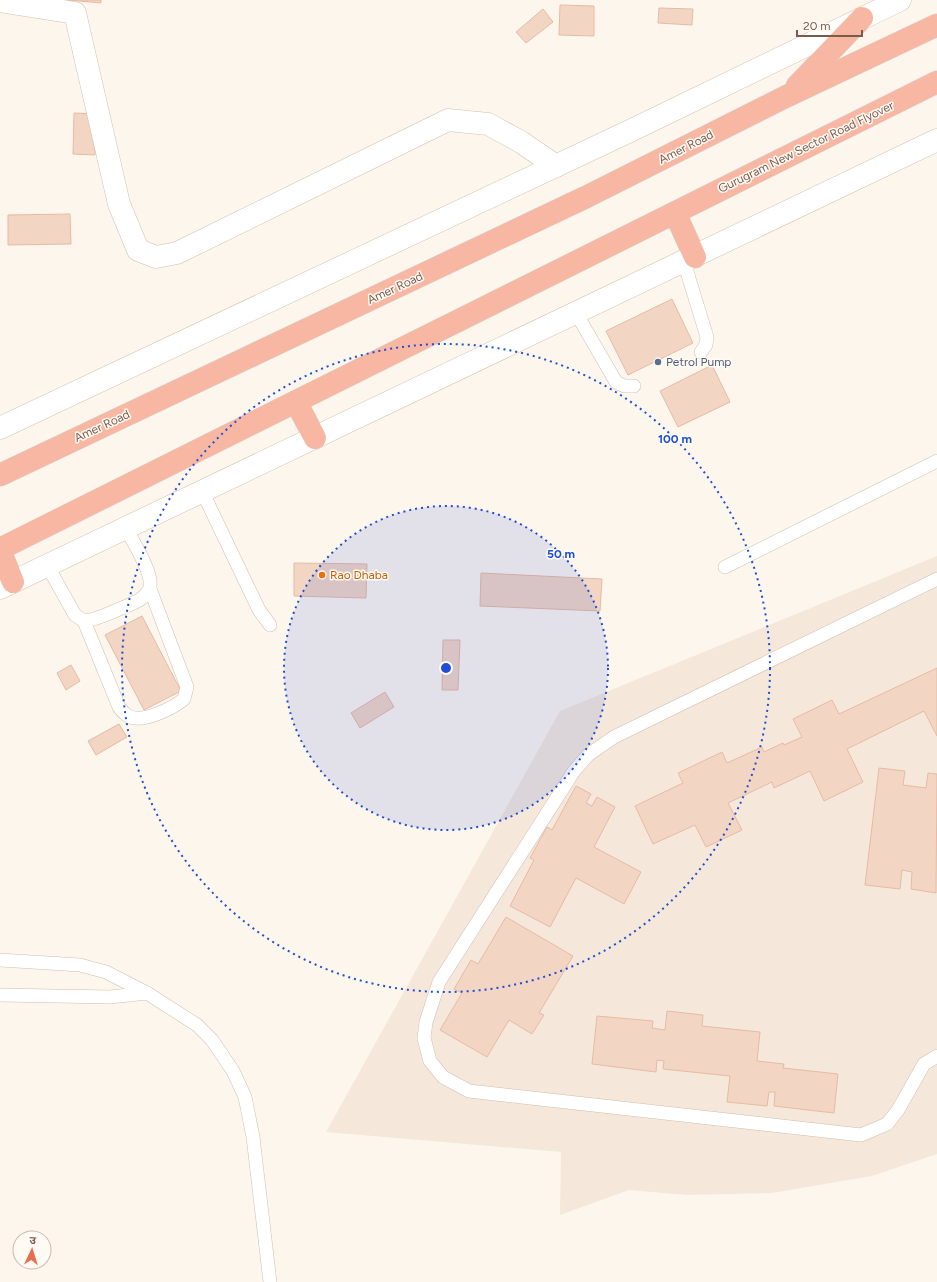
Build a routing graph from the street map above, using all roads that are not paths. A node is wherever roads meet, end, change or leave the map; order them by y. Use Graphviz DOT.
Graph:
graph roads {
  1 [pos="900,0"];
  2 [pos="0,1"];
  3 [pos="862,18"];
  4 [pos="937,25"];
  5 [pos="937,82"];
  6 [pos="787,96"];
  7 [pos="937,140"];
  8 [pos="556,166"];
  9 [pos="675,213"];
  10 [pos="690,259"];
  11 [pos="576,313"];
  12 [pos="701,352"];
  13 [pos="634,386"];
  14 [pos="296,402"];
  15 [pos="0,428"];
  16 [pos="315,438"];
  17 [pos="937,461"];
  18 [pos="0,475"];
  19 [pos="202,491"];
  20 [pos="126,528"];
  21 [pos="0,550"];
  22 [pos="47,565"];
  23 [pos="725,567"];
  24 [pos="937,579"];
  25 [pos="7,585"];
  26 [pos="150,589"];
  27 [pos="84,621"];
  28 [pos="270,625"];
  29 [pos="0,960"];
  30 [pos="147,993"];
  31 [pos="0,995"];
  32 [pos="937,1056"];
  33 [pos="270,1282"];
  1 -- 3 [label="street"];
  2 -- 8 [label="street"];
  3 -- 6 [label="highway"];
  3 -- 8 [label="street"];
  4 -- 6 [label="highway"];
  5 -- 9 [label="highway, Gurugram New Sector Road Flyover"];
  6 -- 18 [label="highway, Amer Road"];
  7 -- 10 [label="street"];
  8 -- 15 [label="street"];
  9 -- 10 [label="highway"];
  9 -- 14 [label="highway"];
  10 -- 11 [label="street"];
  10 -- 12 [label="lane"];
  11 -- 13 [label="lane"];
  11 -- 16 [label="street"];
  14 -- 16 [label="highway"];
  14 -- 21 [label="highway"];
  16 -- 19 [label="street"];
  17 -- 23 [label="lane"];
  19 -- 20 [label="street"];
  19 -- 28 [label="lane"];
  20 -- 22 [label="street"];
  20 -- 26 [label="lane"];
  21 -- 25 [label="highway"];
  22 -- 25 [label="street"];
  22 -- 27 [label="lane"];
  24 -- 32 [label="lane"];
  26 -- 27 [label="lane"];
  26 -- 27 [label="lane"];
  29 -- 30 [label="lane"];
  30 -- 31 [label="lane"];
  30 -- 33 [label="lane"];
}
